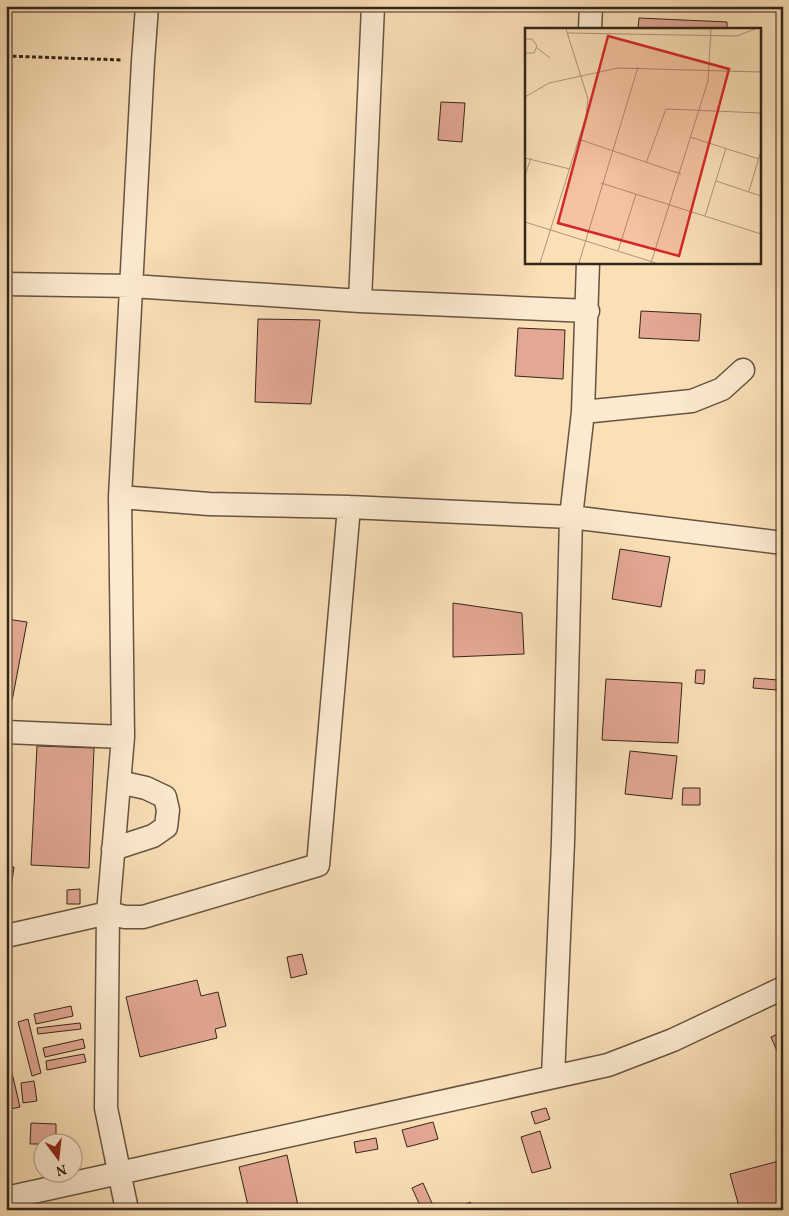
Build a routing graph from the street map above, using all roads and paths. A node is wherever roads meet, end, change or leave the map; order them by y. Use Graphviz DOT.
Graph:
graph roads {
  1 [pos="147,6"];
  2 [pos="372,6"];
  3 [pos="591,6"];
  4 [pos="590,28"];
  5 [pos="6,56"];
  6 [pos="143,61"];
  7 [pos="588,264"];
  8 [pos="6,284"];
  9 [pos="132,286"];
  10 [pos="360,301"];
  11 [pos="588,311"];
  12 [pos="743,370"];
  13 [pos="583,412"];
  14 [pos="120,497"];
  15 [pos="349,507"];
  16 [pos="571,517"];
  17 [pos="783,543"];
  18 [pos="6,732"];
  19 [pos="123,737"];
  20 [pos="119,782"];
  21 [pos="113,849"];
  22 [pos="108,913"];
  23 [pos="6,936"];
  24 [pos="783,988"];
  25 [pos="553,1077"];
  26 [pos="120,1171"];
  27 [pos="6,1198"];
  28 [pos="127,1210"];
  1 -- 6 [label="street"];
  2 -- 10 [label="street"];
  3 -- 4 [label="street"];
  5 -- 6 [label="path"];
  6 -- 9 [label="street"];
  7 -- 11 [label="street"];
  8 -- 9 [label="street"];
  9 -- 10 [label="street"];
  9 -- 14 [label="street"];
  10 -- 11 [label="street"];
  11 -- 13 [label="street"];
  12 -- 13 [label="street"];
  13 -- 16 [label="street"];
  14 -- 15 [label="street"];
  14 -- 19 [label="street"];
  15 -- 16 [label="street"];
  15 -- 22 [label="street"];
  16 -- 17 [label="street"];
  16 -- 25 [label="street"];
  18 -- 19 [label="street"];
  19 -- 20 [label="street"];
  20 -- 21 [label="street"];
  20 -- 21 [label="street"];
  21 -- 22 [label="street"];
  22 -- 23 [label="street"];
  22 -- 26 [label="street"];
  24 -- 25 [label="street"];
  25 -- 26 [label="street"];
  26 -- 27 [label="street"];
  26 -- 28 [label="street"];
}
